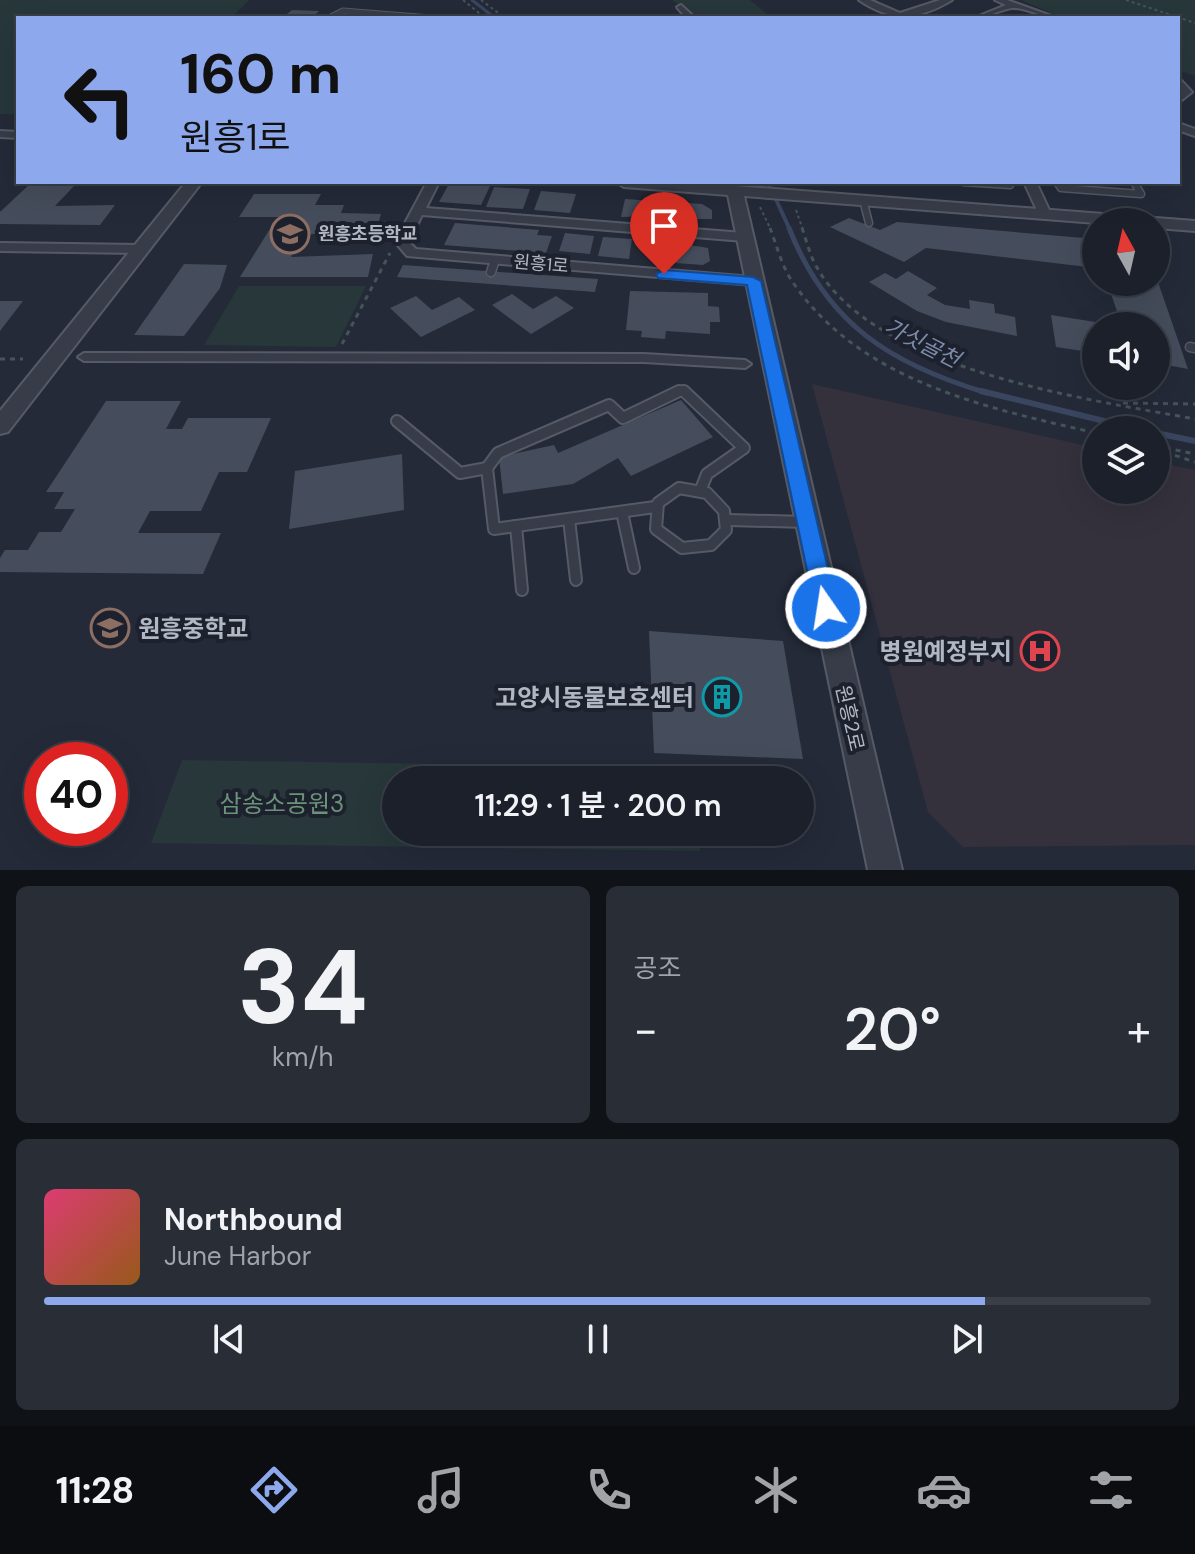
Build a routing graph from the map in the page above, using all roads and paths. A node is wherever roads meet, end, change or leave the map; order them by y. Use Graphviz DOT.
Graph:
graph roads {
  1 [pos="463,0"];
  2 [pos="481,0"];
  3 [pos="863,0"];
  4 [pos="948,0"];
  5 [pos="999,0"];
  6 [pos="1126,0"];
  7 [pos="1014,5"];
  8 [pos="681,7"];
  9 [pos="333,16"];
  10 [pos="398,16"];
  11 [pos="483,16"];
  12 [pos="502,16"];
  13 [pos="689,16"];
  14 [pos="900,16"];
  15 [pos="905,16"];
  16 [pos="984,16"];
  17 [pos="1047,16"];
  18 [pos="1174,16"];
  19 [pos="1180,83"];
  20 [pos="1180,97"];
  21 [pos="192,184"];
  22 [pos="432,184"];
  23 [pos="643,184"];
  24 [pos="1031,184"];
  25 [pos="1058,184"];
  26 [pos="1135,184"];
  27 [pos="750,195"];
  28 [pos="790,200"];
  29 [pos="863,200"];
  30 [pos="419,211"];
  31 [pos="1045,214"];
  32 [pos="1082,217"];
  33 [pos="869,223"];
  34 [pos="1170,224"];
  35 [pos="1195,226"];
  36 [pos="744,237"];
  37 [pos="0,247"];
  38 [pos="139,249"];
  39 [pos="397,250"];
  40 [pos="753,281"];
  41 [pos="84,357"];
  42 [pos="0,359"];
  43 [pos="23,359"];
  44 [pos="334,360"];
  45 [pos="745,364"];
  46 [pos="1116,404"];
  47 [pos="1195,404"];
  48 [pos="1195,419"];
  49 [pos="397,421"];
  50 [pos="0,426"];
  51 [pos="1082,430"];
  52 [pos="1170,450"];
  53 [pos="1170,453"];
  54 [pos="1195,454"];
  55 [pos="1195,462"];
  56 [pos="487,468"];
  57 [pos="701,489"];
  58 [pos="655,507"];
  59 [pos="622,512"];
  60 [pos="569,519"];
  61 [pos="728,520"];
  62 [pos="806,522"];
  63 [pos="516,526"];
  64 [pos="634,568"];
  65 [pos="576,580"];
  66 [pos="522,590"];
  67 [pos="885,870"];
  1 -- 11 [label="path"];
  2 -- 12 [label="path"];
  3 -- 14 [label="street"];
  4 -- 15 [label="street"];
  5 -- 7 [label="street"];
  6 -- 18 [label="path"];
  7 -- 16 [label="street"];
  7 -- 17 [label="street"];
  8 -- 13 [label="street"];
  9 -- 10 [label="lane"];
  19 -- 20 [label="street"];
  21 -- 38 [label="street"];
  22 -- 30 [label="street, 원흥1로"];
  23 -- 27 [label="street"];
  24 -- 31 [label="street"];
  25 -- 26 [label="lane"];
  27 -- 28 [label="street"];
  27 -- 36 [label="street, 원흥2로"];
  27 -- 51 [label="path"];
  28 -- 29 [label="street"];
  28 -- 46 [label="path"];
  29 -- 31 [label="street"];
  29 -- 33 [label="lane"];
  30 -- 36 [label="street"];
  30 -- 40 [label="street, 원흥1로"];
  31 -- 32 [label="street"];
  34 -- 35 [label="street"];
  36 -- 40 [label="street, 원흥2로"];
  37 -- 38 [label="street"];
  38 -- 50 [label="street"];
  39 -- 44 [label="path"];
  40 -- 62 [label="street, 원흥2로"];
  41 -- 44 [label="street"];
  42 -- 43 [label="path"];
  44 -- 45 [label="street"];
  46 -- 47 [label="path"];
  46 -- 48 [label="path"];
  49 -- 56 [label="lane"];
  52 -- 54 [label="path"];
  53 -- 55 [label="path"];
  56 -- 57 [label="lane"];
  56 -- 63 [label="lane"];
  57 -- 58 [label="lane"];
  57 -- 61 [label="lane"];
  58 -- 59 [label="lane"];
  58 -- 61 [label="lane"];
  59 -- 60 [label="lane"];
  59 -- 64 [label="lane"];
  60 -- 63 [label="lane"];
  60 -- 65 [label="lane"];
  61 -- 62 [label="lane"];
  62 -- 67 [label="street, 원흥2로"];
  63 -- 66 [label="lane"];
}
